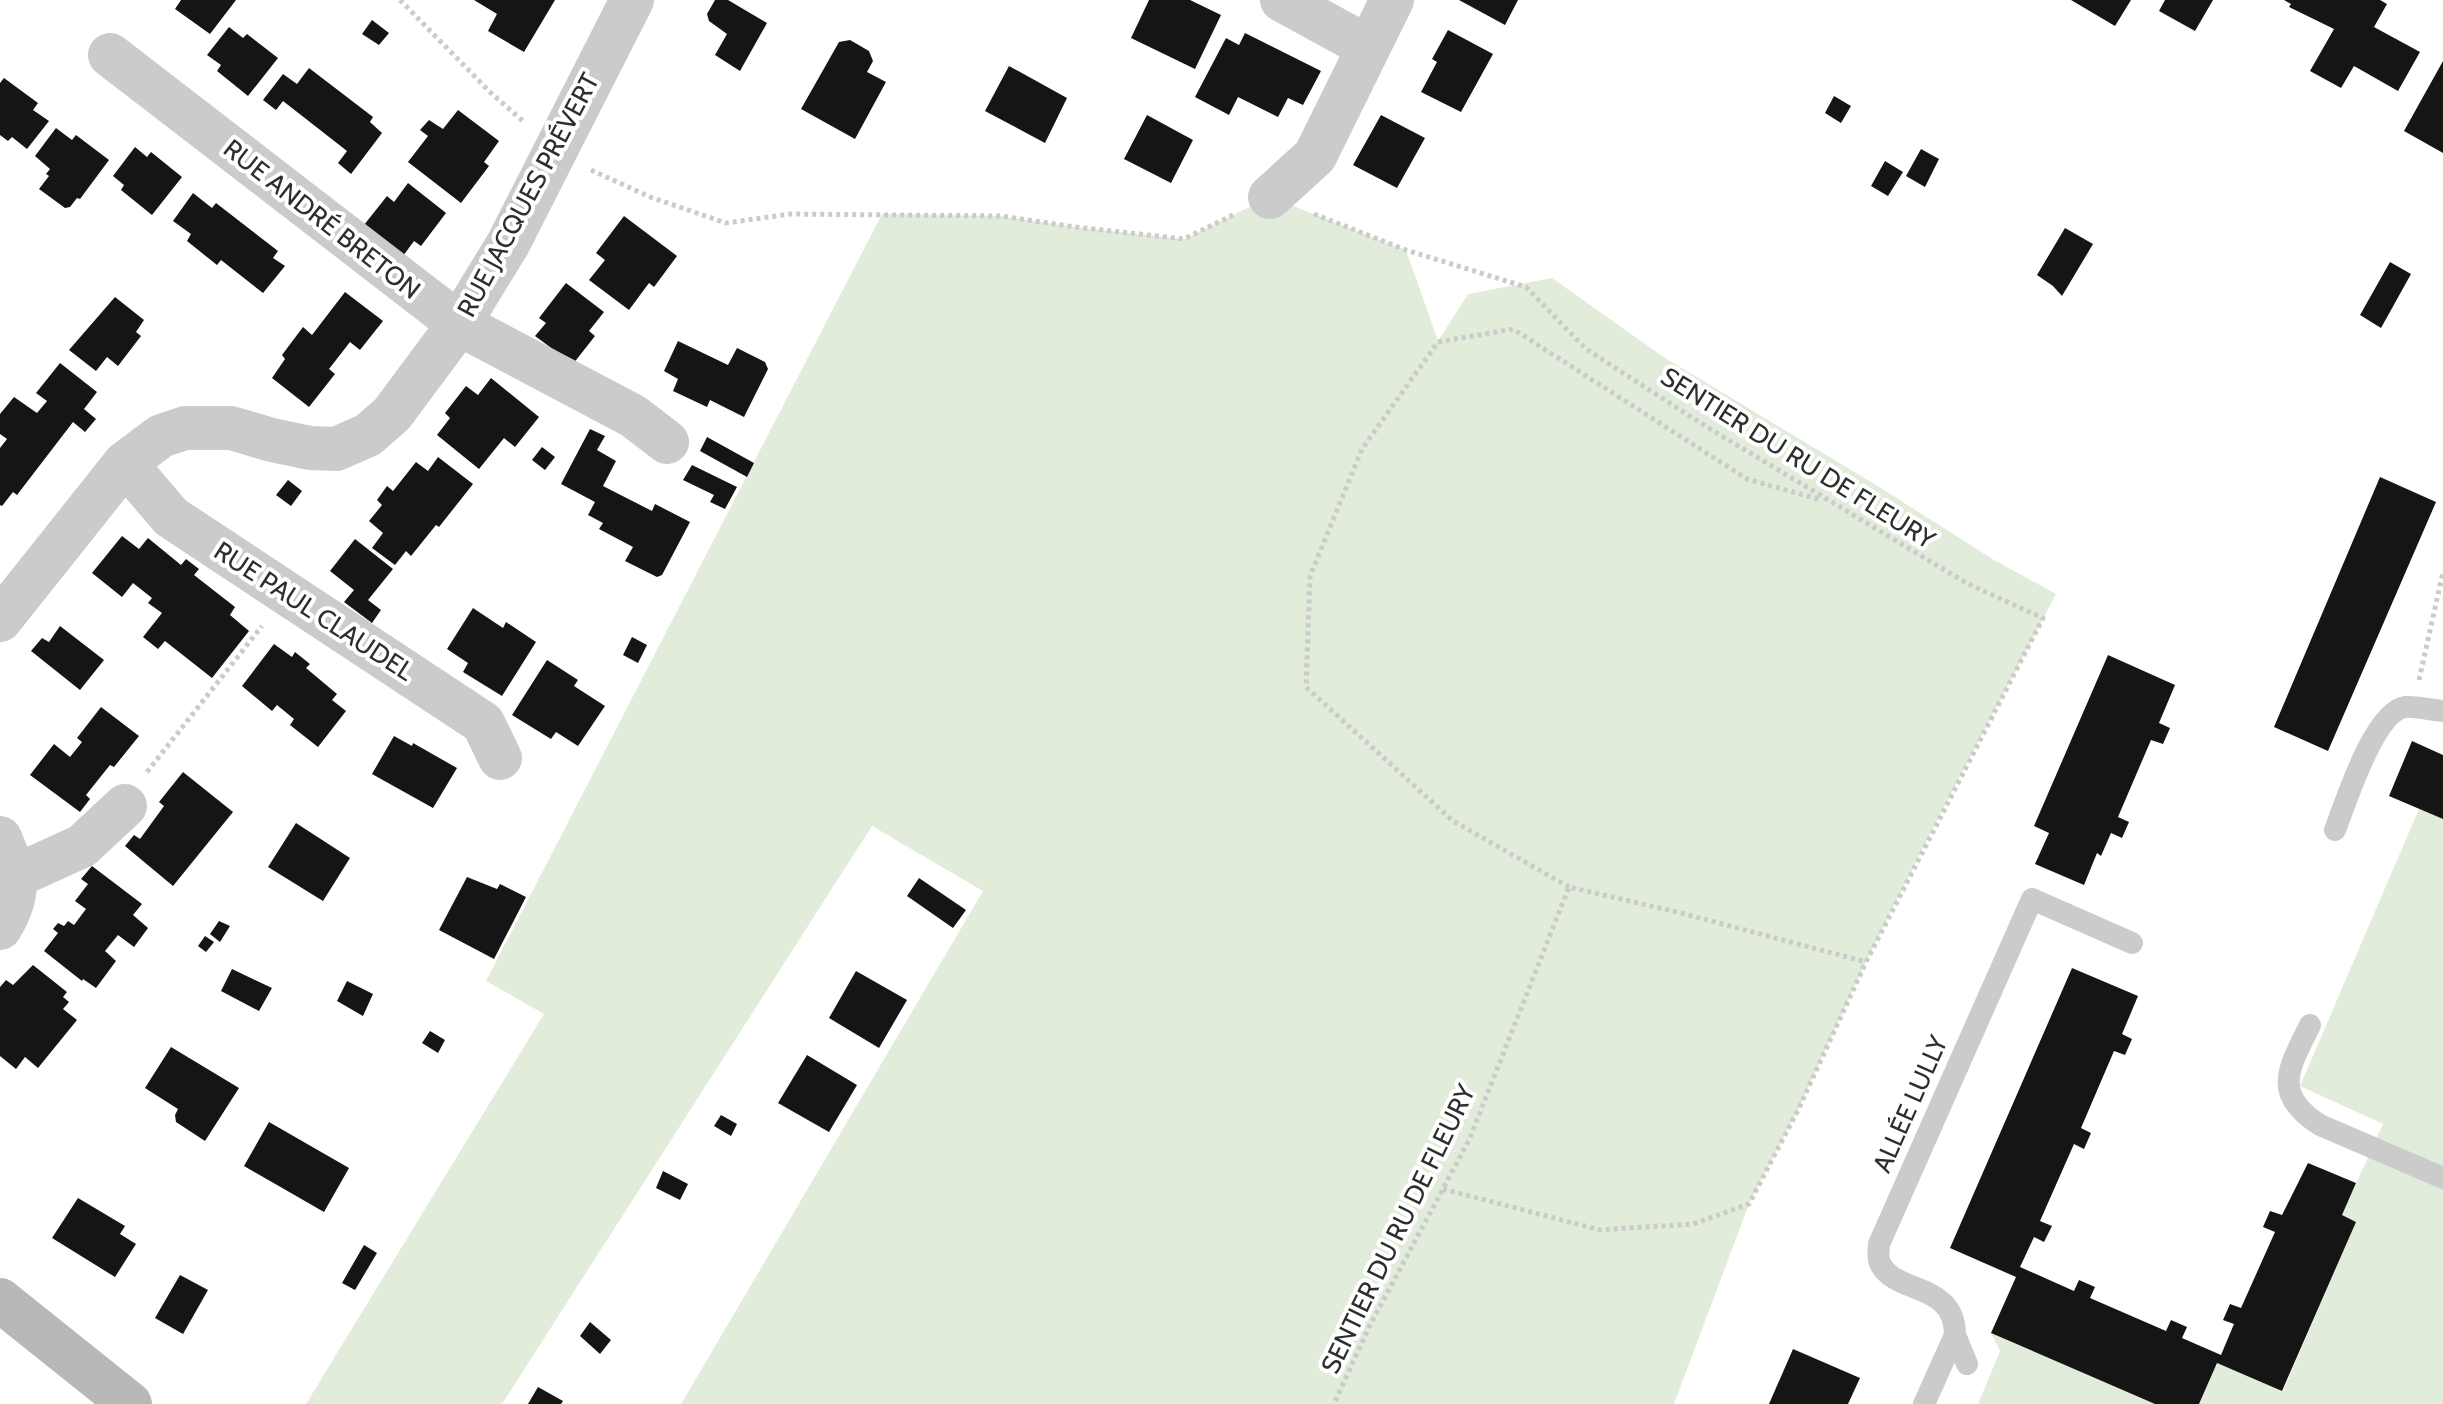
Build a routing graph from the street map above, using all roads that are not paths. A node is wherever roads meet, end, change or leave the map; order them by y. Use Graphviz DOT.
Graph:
graph roads {
  1 [pos="632,0"];
  2 [pos="1282,0"];
  3 [pos="1392,0"];
  4 [pos="1368,47"];
  5 [pos="110,55"];
  6 [pos="1270,197"];
  7 [pos="459,324"];
  8 [pos="667,442"];
  9 [pos="125,463"];
  10 [pos="0,620"];
  11 [pos="2443,711"];
  12 [pos="500,758"];
  13 [pos="125,806"];
  14 [pos="2335,830"];
  15 [pos="8,857"];
  16 [pos="0,928"];
  17 [pos="2132,943"];
  18 [pos="2310,1025"];
  19 [pos="2443,1178"];
  20 [pos="0,1300"];
  21 [pos="1955,1335"];
  22 [pos="1967,1364"];
  23 [pos="130,1404"];
  24 [pos="1924,1404"];
  1 -- 7 [label="street, RUE JACQUES PRÉVERT"];
  2 -- 4 [label="street"];
  3 -- 4 [label="street"];
  4 -- 6 [label="street"];
  5 -- 7 [label="street, RUE ANDRÉ BRETON"];
  7 -- 8 [label="street, RUE ANDRÉ BRETON"];
  7 -- 9 [label="street, RUE JACQUES PRÉVERT"];
  9 -- 10 [label="street, RUE JACQUES PRÉVERT"];
  9 -- 12 [label="street, RUE PAUL CLAUDEL"];
  11 -- 14 [label="lane"];
  13 -- 15 [label="street"];
  15 -- 16 [label="street"];
  17 -- 21 [label="lane, ALLÉE LULLY"];
  18 -- 19 [label="lane"];
  20 -- 23 [label="street"];
  21 -- 22 [label="lane"];
  21 -- 24 [label="lane"];
}
